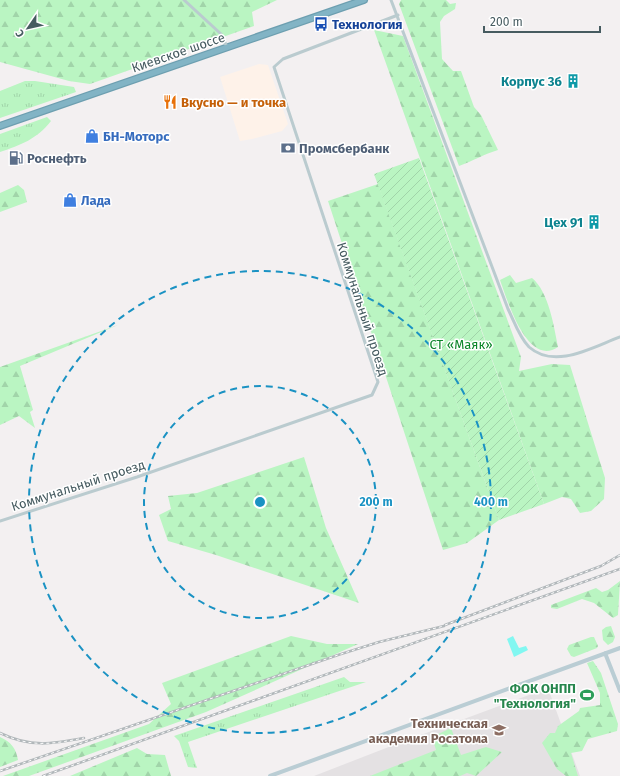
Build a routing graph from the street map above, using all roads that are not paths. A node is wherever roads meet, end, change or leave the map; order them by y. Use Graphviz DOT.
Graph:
graph roads {
  1 [pos="184,0"];
  2 [pos="364,0"];
  3 [pos="391,0"];
  4 [pos="398,15"];
  5 [pos="227,47"];
  6 [pos="0,126"];
  7 [pos="620,337"];
  8 [pos="0,521"];
  9 [pos="620,648"];
  10 [pos="605,653"];
  11 [pos="620,691"];
  12 [pos="270,776"];
  1 -- 5 [label="street"];
  2 -- 5 [label="highway, Киевское шоссе"];
  3 -- 4 [label="street"];
  4 -- 7 [label="street"];
  4 -- 8 [label="street, Коммунальный проезд"];
  5 -- 6 [label="highway, Киевское шоссе"];
  9 -- 10 [label="street"];
  10 -- 11 [label="street"];
  10 -- 12 [label="street"];
}
